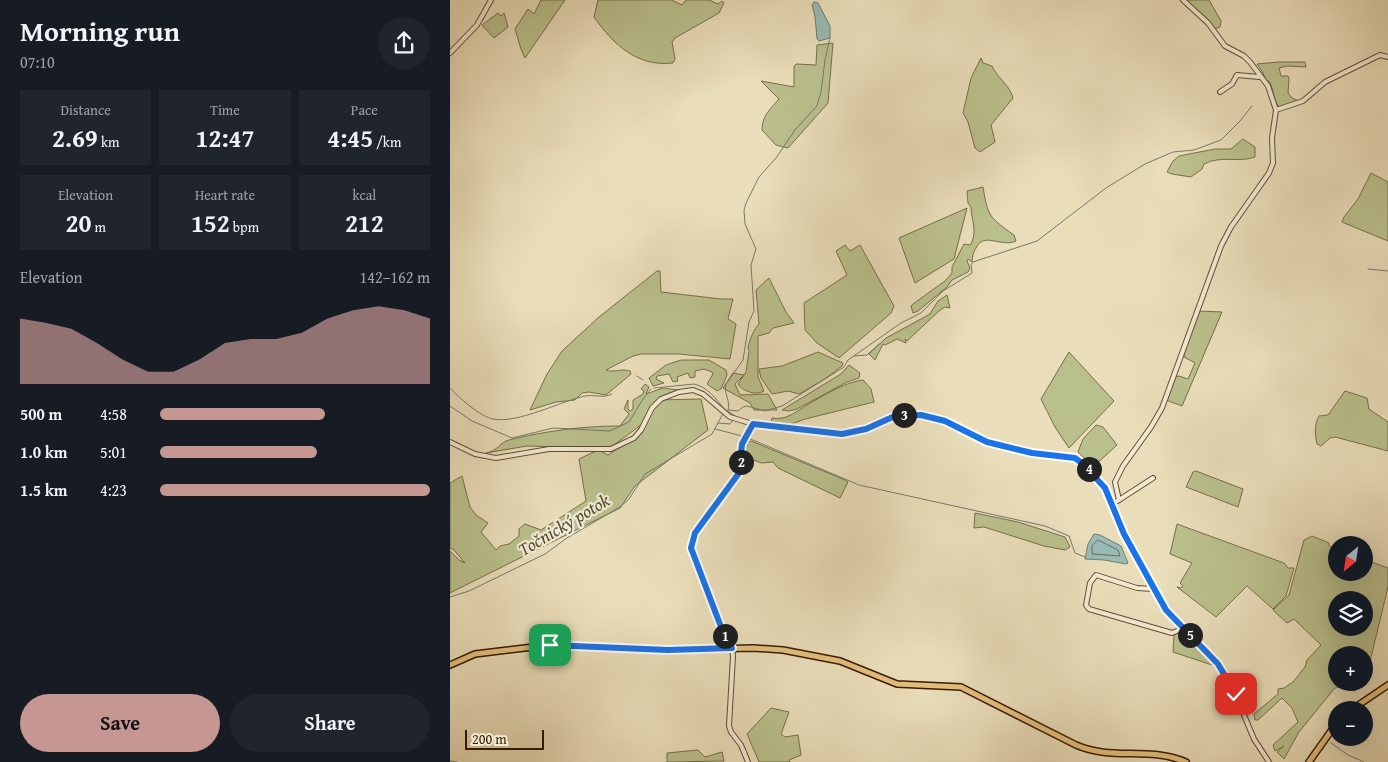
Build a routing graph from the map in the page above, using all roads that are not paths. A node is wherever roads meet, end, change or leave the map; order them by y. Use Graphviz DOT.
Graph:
graph roads {
  1 [pos="491,0"];
  2 [pos="1183,0"];
  3 [pos="450,53"];
  4 [pos="1388,57"];
  5 [pos="1261,78"];
  6 [pos="1220,92"];
  7 [pos="1276,110"];
  8 [pos="753,424"];
  9 [pos="450,442"];
  10 [pos="1153,478"];
  11 [pos="1114,482"];
  12 [pos="1105,488"];
  13 [pos="1119,500"];
  14 [pos="1112,504"];
  15 [pos="1154,589"];
  16 [pos="1184,628"];
  17 [pos="732,648"];
  18 [pos="450,665"];
  19 [pos="1388,685"];
  20 [pos="1364,701"];
  21 [pos="1328,735"];
  22 [pos="748,762"];
  23 [pos="1186,762"];
  24 [pos="1269,762"];
  25 [pos="1309,762"];
  1 -- 3 [label="street"];
  2 -- 5 [label="street"];
  4 -- 7 [label="street"];
  5 -- 6 [label="street"];
  5 -- 7 [label="street"];
  7 -- 11 [label="street"];
  8 -- 9 [label="street"];
  8 -- 12 [label="street"];
  8 -- 17 [label="street"];
  10 -- 13 [label="street"];
  11 -- 12 [label="street"];
  11 -- 13 [label="street"];
  12 -- 14 [label="street"];
  13 -- 14 [label="street"];
  14 -- 15 [label="street"];
  15 -- 16 [label="street"];
  15 -- 16 [label="street"];
  16 -- 24 [label="street"];
  17 -- 18 [label="main road"];
  17 -- 22 [label="street"];
  17 -- 23 [label="main road"];
  19 -- 20 [label="main road"];
  21 -- 25 [label="main road"];
}
